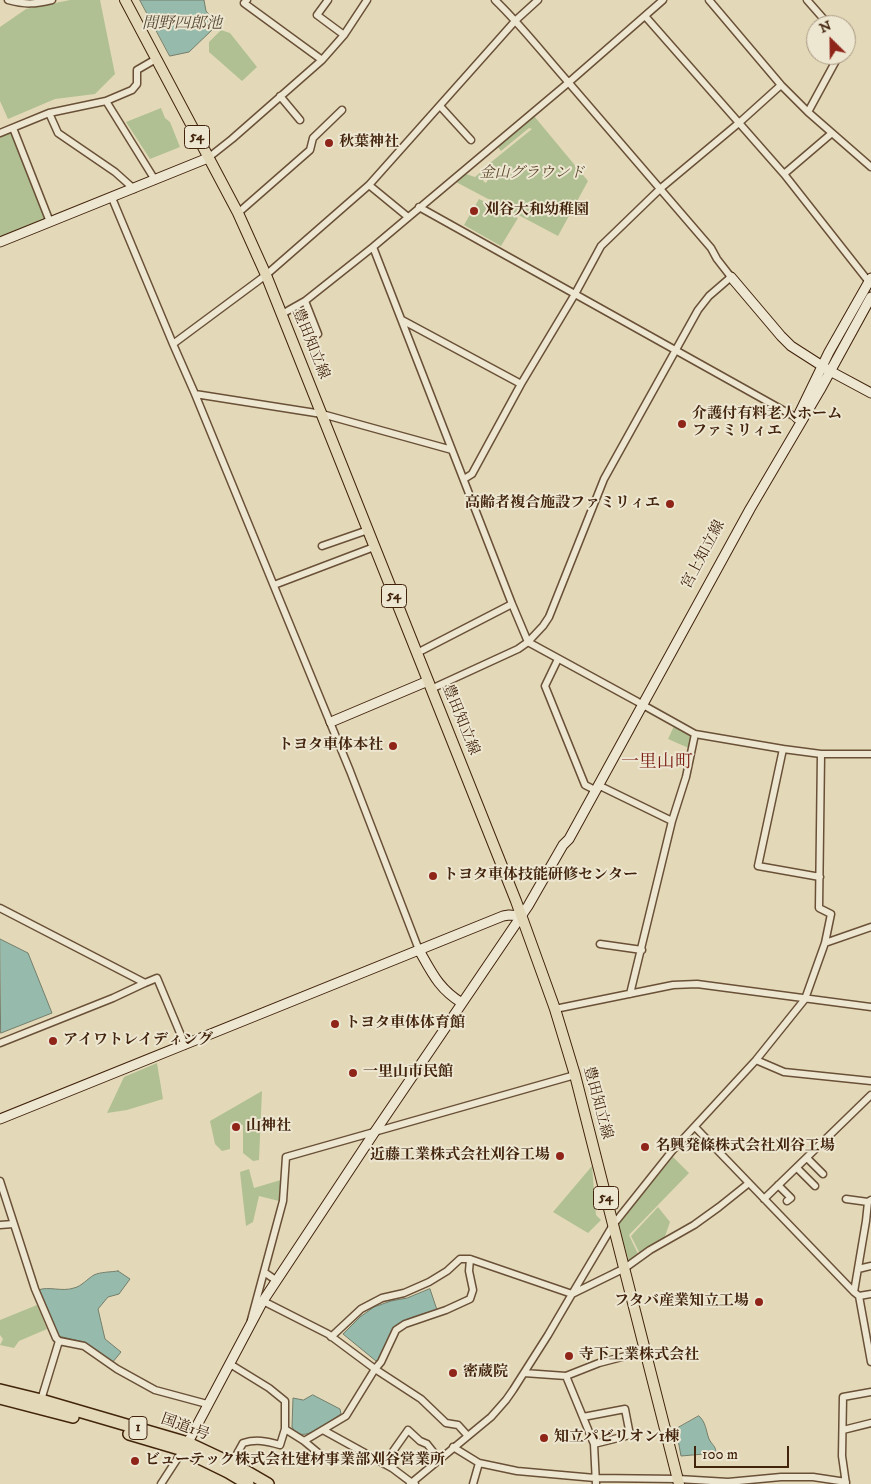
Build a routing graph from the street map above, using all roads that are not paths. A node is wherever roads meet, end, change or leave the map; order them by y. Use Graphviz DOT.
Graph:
graph roads {
  1 [pos="8,0"];
  2 [pos="52,0"];
  3 [pos="125,0"];
  4 [pos="246,0"];
  5 [pos="328,0"];
  6 [pos="368,0"];
  7 [pos="496,0"];
  8 [pos="538,0"];
  9 [pos="663,0"];
  10 [pos="708,0"];
  11 [pos="807,0"];
  12 [pos="820,15"];
  13 [pos="646,16"];
  14 [pos="516,20"];
  15 [pos="344,35"];
  16 [pos="156,59"];
  17 [pos="322,60"];
  18 [pos="834,65"];
  19 [pos="568,82"];
  20 [pos="781,85"];
  21 [pos="280,96"];
  22 [pos="106,101"];
  23 [pos="440,106"];
  24 [pos="342,110"];
  25 [pos="808,112"];
  26 [pos="49,113"];
  27 [pos="300,120"];
  28 [pos="740,122"];
  29 [pos="13,128"];
  30 [pos="0,133"];
  31 [pos="832,133"];
  32 [pos="471,140"];
  33 [pos="208,158"];
  34 [pos="871,167"];
  35 [pos="784,174"];
  36 [pos="155,180"];
  37 [pos="369,185"];
  38 [pos="660,188"];
  39 [pos="134,189"];
  40 [pos="112,198"];
  41 [pos="419,207"];
  42 [pos="238,212"];
  43 [pos="408,217"];
  44 [pos="50,222"];
  45 [pos="0,242"];
  46 [pos="373,247"];
  47 [pos="266,275"];
  48 [pos="731,277"];
  49 [pos="870,280"];
  50 [pos="575,294"];
  51 [pos="871,297"];
  52 [pos="305,301"];
  53 [pos="282,314"];
  54 [pos="402,320"];
  55 [pos="318,334"];
  56 [pos="173,344"];
  57 [pos="676,350"];
  58 [pos="827,368"];
  59 [pos="521,384"];
  60 [pos="871,392"];
  61 [pos="195,394"];
  62 [pos="322,414"];
  63 [pos="798,418"];
  64 [pos="452,450"];
  65 [pos="464,479"];
  66 [pos="368,530"];
  67 [pos="322,546"];
  68 [pos="374,547"];
  69 [pos="274,584"];
  70 [pos="512,604"];
  71 [pos="528,642"];
  72 [pos="417,653"];
  73 [pos="558,659"];
  74 [pos="429,685"];
  75 [pos="640,704"];
  76 [pos="330,722"];
  77 [pos="695,734"];
  78 [pos="783,750"];
  79 [pos="821,754"];
  80 [pos="871,754"];
  81 [pos="595,786"];
  82 [pos="672,821"];
  83 [pos="820,877"];
  84 [pos="0,908"];
  85 [pos="520,916"];
  86 [pos="871,927"];
  87 [pos="825,943"];
  88 [pos="600,944"];
  89 [pos="419,950"];
  90 [pos="642,950"];
  91 [pos="145,983"];
  92 [pos="630,994"];
  93 [pos="806,999"];
  94 [pos="462,1003"];
  95 [pos="871,1007"];
  96 [pos="555,1009"];
  97 [pos="0,1043"];
  98 [pos="185,1045"];
  99 [pos="756,1060"];
  100 [pos="575,1075"];
  101 [pos="871,1081"];
  102 [pos="871,1095"];
  103 [pos="0,1119"];
  104 [pos="695,1127"];
  105 [pos="374,1133"];
  106 [pos="807,1158"];
  107 [pos="797,1168"];
  108 [pos="823,1174"];
  109 [pos="0,1181"];
  110 [pos="749,1183"];
  111 [pos="778,1185"];
  112 [pos="815,1186"];
  113 [pos="764,1199"];
  114 [pos="846,1199"];
  115 [pos="787,1201"];
  116 [pos="870,1201"];
  117 [pos="869,1222"];
  118 [pos="13,1224"];
  119 [pos="0,1225"];
  120 [pos="613,1225"];
  121 [pos="470,1259"];
  122 [pos="871,1266"];
  123 [pos="625,1268"];
  124 [pos="858,1269"];
  125 [pos="264,1272"];
  126 [pos="277,1281"];
  127 [pos="572,1294"];
  128 [pos="857,1294"];
  129 [pos="871,1294"];
  130 [pos="263,1302"];
  131 [pos="249,1326"];
  132 [pos="868,1327"];
  133 [pos="330,1337"];
  134 [pos="59,1341"];
  135 [pos="645,1351"];
  136 [pos="871,1360"];
  137 [pos="230,1364"];
  138 [pos="375,1369"];
  139 [pos="524,1373"];
  140 [pos="566,1376"];
  141 [pos="0,1390"];
  142 [pos="871,1392"];
  143 [pos="0,1398"];
  144 [pos="41,1400"];
  145 [pos="207,1404"];
  146 [pos="583,1417"];
  147 [pos="871,1423"];
  148 [pos="285,1429"];
  149 [pos="323,1430"];
  150 [pos="844,1430"];
  151 [pos="468,1436"];
  152 [pos="304,1441"];
  153 [pos="594,1444"];
  154 [pos="186,1446"];
  155 [pos="453,1447"];
  156 [pos="322,1456"];
  157 [pos="439,1458"];
  158 [pos="232,1463"];
  159 [pos="479,1463"];
  160 [pos="384,1464"];
  161 [pos="595,1481"];
  162 [pos="812,1481"];
  163 [pos="678,1482"];
  164 [pos="705,1482"];
  165 [pos="846,1483"];
  166 [pos="161,1484"];
  167 [pos="248,1484"];
  168 [pos="268,1484"];
  169 [pos="413,1484"];
  170 [pos="473,1484"];
  1 -- 2 [label="street"];
  3 -- 16 [label="main road, 豊田知立線 / 54"];
  4 -- 17 [label="street"];
  5 -- 15 [label="street"];
  6 -- 15 [label="street"];
  7 -- 14 [label="street"];
  8 -- 14 [label="street"];
  9 -- 13 [label="street"];
  10 -- 20 [label="street"];
  11 -- 12 [label="street"];
  13 -- 19 [label="street"];
  13 -- 28 [label="street"];
  14 -- 19 [label="street"];
  14 -- 23 [label="street"];
  15 -- 17 [label="street"];
  16 -- 22 [label="street"];
  16 -- 33 [label="main road, 豊田知立線 / 54"];
  17 -- 21 [label="street"];
  18 -- 25 [label="street"];
  19 -- 38 [label="street"];
  19 -- 41 [label="street"];
  20 -- 25 [label="street"];
  20 -- 28 [label="street"];
  21 -- 27 [label="street"];
  21 -- 33 [label="street"];
  22 -- 26 [label="street"];
  22 -- 36 [label="street"];
  23 -- 32 [label="street"];
  23 -- 37 [label="street"];
  24 -- 42 [label="street"];
  25 -- 31 [label="street"];
  26 -- 29 [label="street"];
  26 -- 39 [label="street"];
  28 -- 35 [label="street"];
  28 -- 38 [label="street"];
  29 -- 30 [label="street"];
  29 -- 44 [label="street"];
  31 -- 34 [label="street"];
  31 -- 35 [label="street"];
  33 -- 36 [label="street"];
  33 -- 42 [label="main road, 豊田知立線 / 54"];
  35 -- 49 [label="street"];
  36 -- 39 [label="street"];
  37 -- 43 [label="street"];
  37 -- 47 [label="street"];
  38 -- 48 [label="street"];
  38 -- 50 [label="street"];
  39 -- 40 [label="street"];
  40 -- 44 [label="street"];
  40 -- 56 [label="street"];
  41 -- 43 [label="street"];
  41 -- 50 [label="street"];
  42 -- 47 [label="main road, 豊田知立線 / 54"];
  43 -- 46 [label="street"];
  44 -- 45 [label="street"];
  46 -- 52 [label="street"];
  46 -- 54 [label="street"];
  47 -- 53 [label="main road, 豊田知立線 / 54"];
  47 -- 56 [label="street"];
  48 -- 57 [label="street"];
  48 -- 58 [label="street"];
  49 -- 58 [label="street, 宮上知立線"];
  50 -- 57 [label="street"];
  50 -- 59 [label="street"];
  51 -- 58 [label="street, 宮上知立線"];
  52 -- 53 [label="street"];
  52 -- 55 [label="street"];
  53 -- 62 [label="main road, 豊田知立線 / 54"];
  54 -- 59 [label="street"];
  54 -- 64 [label="street"];
  56 -- 61 [label="street"];
  57 -- 63 [label="street"];
  57 -- 71 [label="street"];
  58 -- 60 [label="street"];
  58 -- 63 [label="street, 宮上知立線"];
  58 -- 75 [label="street, 宮上知立線"];
  59 -- 65 [label="street"];
  61 -- 62 [label="street"];
  61 -- 69 [label="street"];
  62 -- 64 [label="street"];
  62 -- 66 [label="main road, 豊田知立線 / 54"];
  63 -- 75 [label="street, 宮上知立線"];
  64 -- 65 [label="street"];
  65 -- 70 [label="street"];
  66 -- 67 [label="street"];
  66 -- 68 [label="main road, 豊田知立線 / 54"];
  68 -- 69 [label="street"];
  68 -- 72 [label="main road, 豊田知立線 / 54"];
  69 -- 76 [label="street"];
  70 -- 71 [label="street"];
  70 -- 72 [label="street"];
  71 -- 73 [label="street"];
  71 -- 74 [label="street"];
  72 -- 74 [label="main road, 豊田知立線 / 54"];
  73 -- 75 [label="street"];
  73 -- 81 [label="street"];
  74 -- 76 [label="street"];
  74 -- 85 [label="main road, 豊田知立線 / 54"];
  75 -- 77 [label="street"];
  75 -- 81 [label="street, 宮上知立線"];
  76 -- 89 [label="street"];
  77 -- 78 [label="street"];
  77 -- 82 [label="street"];
  78 -- 79 [label="street"];
  78 -- 83 [label="street"];
  79 -- 80 [label="street"];
  79 -- 83 [label="street"];
  81 -- 82 [label="street"];
  81 -- 85 [label="street, 宮上知立線"];
  82 -- 90 [label="street"];
  83 -- 87 [label="street"];
  84 -- 91 [label="street"];
  85 -- 89 [label="street"];
  85 -- 94 [label="street, 宮上知立線"];
  85 -- 96 [label="main road, 豊田知立線 / 54"];
  86 -- 87 [label="street"];
  87 -- 93 [label="street"];
  88 -- 90 [label="street"];
  89 -- 94 [label="street"];
  89 -- 98 [label="street"];
  90 -- 92 [label="street"];
  91 -- 97 [label="street"];
  91 -- 98 [label="street"];
  92 -- 93 [label="street"];
  92 -- 96 [label="street"];
  93 -- 95 [label="street"];
  93 -- 99 [label="street"];
  94 -- 105 [label="street, 宮上知立線"];
  96 -- 100 [label="main road, 豊田知立線 / 54"];
  98 -- 103 [label="street"];
  99 -- 101 [label="street"];
  99 -- 104 [label="street"];
  100 -- 105 [label="street"];
  100 -- 120 [label="main road, 豊田知立線 / 54"];
  102 -- 106 [label="street"];
  104 -- 110 [label="street"];
  104 -- 120 [label="street"];
  105 -- 125 [label="street"];
  105 -- 126 [label="street, 宮上知立線"];
  106 -- 107 [label="street"];
  106 -- 108 [label="street"];
  107 -- 111 [label="street"];
  107 -- 112 [label="street"];
  109 -- 118 [label="street"];
  110 -- 113 [label="street"];
  110 -- 123 [label="street"];
  111 -- 113 [label="street"];
  111 -- 115 [label="street"];
  113 -- 128 [label="street"];
  114 -- 116 [label="street"];
  116 -- 117 [label="street"];
  117 -- 124 [label="street"];
  118 -- 119 [label="street"];
  118 -- 134 [label="street"];
  120 -- 123 [label="main road, 豊田知立線 / 54"];
  120 -- 127 [label="street"];
  121 -- 127 [label="street"];
  121 -- 133 [label="street"];
  121 -- 138 [label="street"];
  122 -- 124 [label="street"];
  123 -- 127 [label="street"];
  123 -- 135 [label="main road, 豊田知立線 / 54"];
  124 -- 128 [label="street"];
  125 -- 126 [label="street"];
  125 -- 131 [label="street"];
  126 -- 130 [label="street, 宮上知立線"];
  127 -- 139 [label="street"];
  128 -- 129 [label="street"];
  128 -- 132 [label="street"];
  130 -- 131 [label="street, 宮上知立線"];
  130 -- 133 [label="street"];
  131 -- 137 [label="street, 宮上知立線"];
  132 -- 136 [label="street"];
  133 -- 138 [label="street"];
  134 -- 144 [label="street"];
  134 -- 145 [label="street"];
  135 -- 140 [label="street"];
  135 -- 163 [label="main road, 豊田知立線 / 54"];
  137 -- 145 [label="street, 宮上知立線"];
  137 -- 148 [label="street"];
  138 -- 149 [label="street"];
  138 -- 151 [label="street"];
  139 -- 140 [label="street"];
  139 -- 151 [label="street"];
  140 -- 146 [label="street"];
  141 -- 144 [label="highway, 国道1号 / 1"];
  142 -- 150 [label="street"];
  143 -- 154 [label="highway, 国道1号 / 1"];
  144 -- 154 [label="highway, 国道1号 / 1"];
  145 -- 154 [label="street, 宮上知立線"];
  146 -- 153 [label="street"];
  146 -- 153 [label="street"];
  147 -- 150 [label="street"];
  148 -- 152 [label="street"];
  148 -- 158 [label="street"];
  149 -- 152 [label="street"];
  149 -- 160 [label="street"];
  150 -- 165 [label="street"];
  151 -- 155 [label="street"];
  152 -- 156 [label="street"];
  153 -- 161 [label="street"];
  154 -- 158 [label="highway, 国道1号 / 1"];
  154 -- 166 [label="street"];
  154 -- 167 [label="highway, 国道1号 / 1"];
  155 -- 157 [label="street"];
  155 -- 159 [label="street"];
  157 -- 160 [label="street"];
  157 -- 169 [label="street"];
  158 -- 168 [label="highway, 国道1号 / 1"];
  159 -- 161 [label="street"];
  159 -- 170 [label="street"];
  160 -- 169 [label="street"];
  161 -- 163 [label="street"];
  162 -- 164 [label="street"];
  162 -- 165 [label="street"];
  163 -- 164 [label="street"];
}
